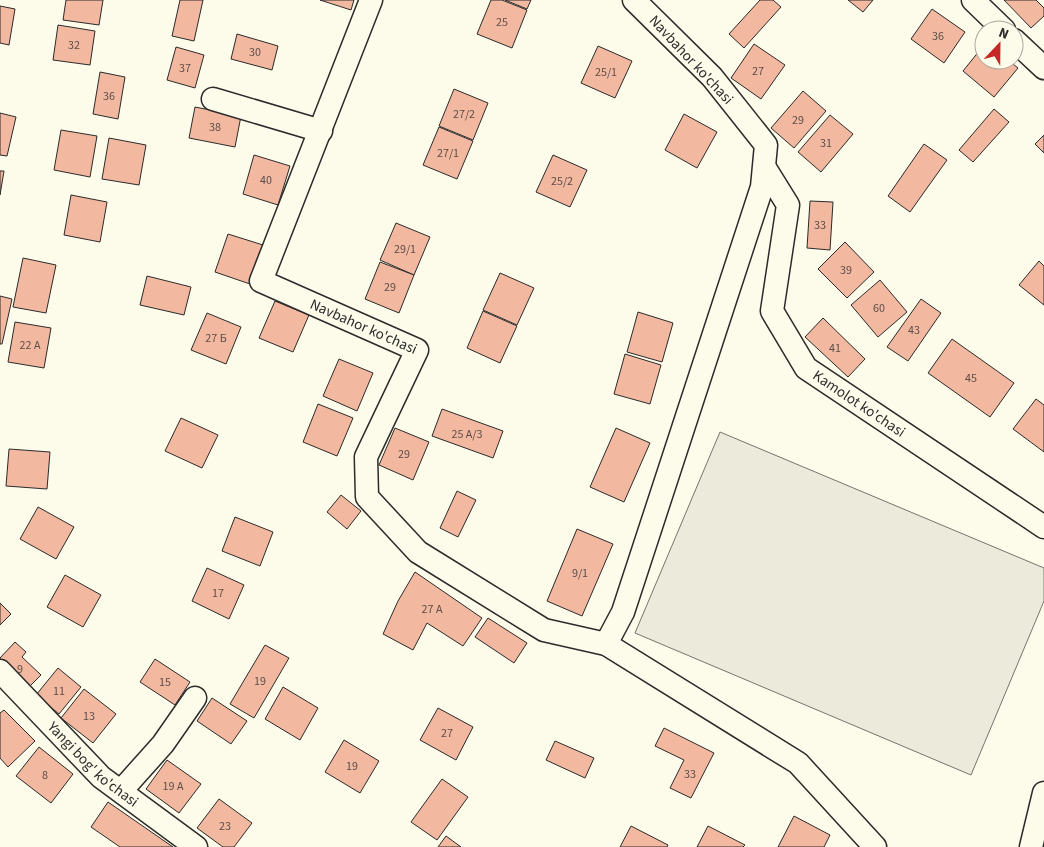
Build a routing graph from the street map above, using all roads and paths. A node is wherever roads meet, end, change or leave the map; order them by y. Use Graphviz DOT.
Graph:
graph roads {
  1 [pos="371,0"];
  2 [pos="634,0"];
  3 [pos="973,0"];
  4 [pos="994,20"];
  5 [pos="1024,49"];
  6 [pos="1044,68"];
  7 [pos="213,99"];
  8 [pos="320,131"];
  9 [pos="765,168"];
  10 [pos="1044,526"];
  11 [pos="606,644"];
  12 [pos="0,671"];
  13 [pos="195,698"];
  14 [pos="121,792"];
  15 [pos="1044,793"];
  16 [pos="196,847"];
  17 [pos="875,847"];
  18 [pos="1031,847"];
  1 -- 8 [label="street, Navbahor ko'chasi"];
  2 -- 9 [label="street, Navbahor ko'chasi"];
  3 -- 4 [label="street"];
  5 -- 6 [label="street"];
  7 -- 8 [label="street"];
  8 -- 11 [label="street, Navbahor ko'chasi"];
  9 -- 10 [label="street, Kamolot ko'chasi"];
  9 -- 11 [label="street"];
  11 -- 17 [label="street"];
  12 -- 14 [label="street, Yangi bog' ko'chasi"];
  13 -- 14 [label="street"];
  14 -- 16 [label="street, Yangi bog' ko'chasi"];
  15 -- 18 [label="street"];
}
